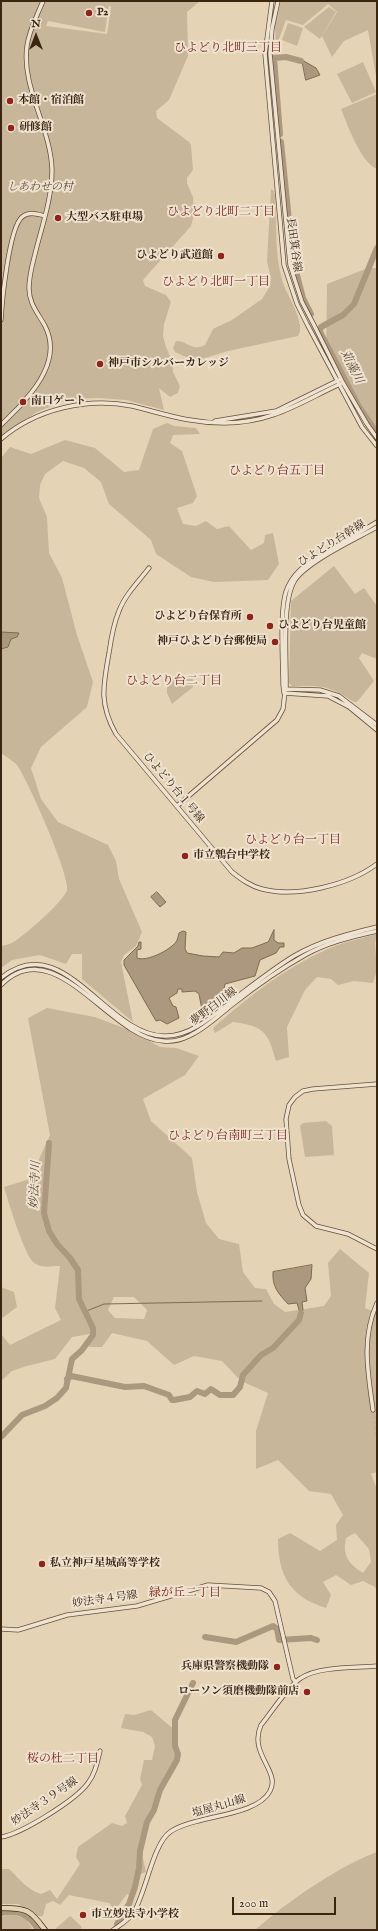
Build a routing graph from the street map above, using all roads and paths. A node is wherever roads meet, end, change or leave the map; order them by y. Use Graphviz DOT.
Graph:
graph roads {
  1 [pos="44,1"];
  2 [pos="272,1"];
  3 [pos="278,1"];
  4 [pos="45,216"];
  5 [pos="1,320"];
  6 [pos="342,381"];
  7 [pos="338,383"];
  8 [pos="25,400"];
  9 [pos="21,405"];
  10 [pos="1,425"];
  11 [pos="377,438"];
  12 [pos="1,439"];
  13 [pos="377,446"];
  14 [pos="377,522"];
  15 [pos="377,527"];
  16 [pos="148,568"];
  17 [pos="284,691"];
  18 [pos="377,725"];
  19 [pos="377,730"];
  20 [pos="177,806"];
  21 [pos="377,864"];
  22 [pos="377,927"];
  23 [pos="377,931"];
  24 [pos="1,978"];
  25 [pos="1,985"];
  26 [pos="377,1084"];
  27 [pos="377,1249"];
  28 [pos="377,1304"];
  29 [pos="373,1410"];
  30 [pos="1,1629"];
  31 [pos="377,1666"];
  32 [pos="296,1682"];
  33 [pos="100,1751"];
  34 [pos="1,1837"];
  35 [pos="1,1908"];
  36 [pos="45,1930"];
  37 [pos="113,1930"];
  1 -- 4 [label="street"];
  2 -- 7 [label="street, 長田箕谷線"];
  3 -- 6 [label="street, 長田箕谷線"];
  4 -- 5 [label="street"];
  4 -- 8 [label="street"];
  6 -- 7 [label="street"];
  6 -- 11 [label="street, 長田箕谷線"];
  7 -- 12 [label="street"];
  7 -- 13 [label="street, 長田箕谷線"];
  9 -- 10 [label="street"];
  14 -- 17 [label="street, ひよどり台幹線"];
  15 -- 17 [label="street, ひよどり台幹線"];
  16 -- 20 [label="street, ひよどり台１号線"];
  17 -- 18 [label="street"];
  17 -- 19 [label="street"];
  17 -- 20 [label="street"];
  20 -- 21 [label="street, ひよどり台１号線"];
  22 -- 24 [label="street, 夢野白川線"];
  23 -- 25 [label="street, 夢野白川線"];
  26 -- 27 [label="street"];
  28 -- 29 [label="street"];
  30 -- 32 [label="street, 妙法寺４号線"];
  31 -- 32 [label="street, 塩屋丸山線"];
  32 -- 37 [label="street, 塩屋丸山線"];
  33 -- 34 [label="street, 妙法寺３９号線"];
  35 -- 36 [label="main road"];
}
